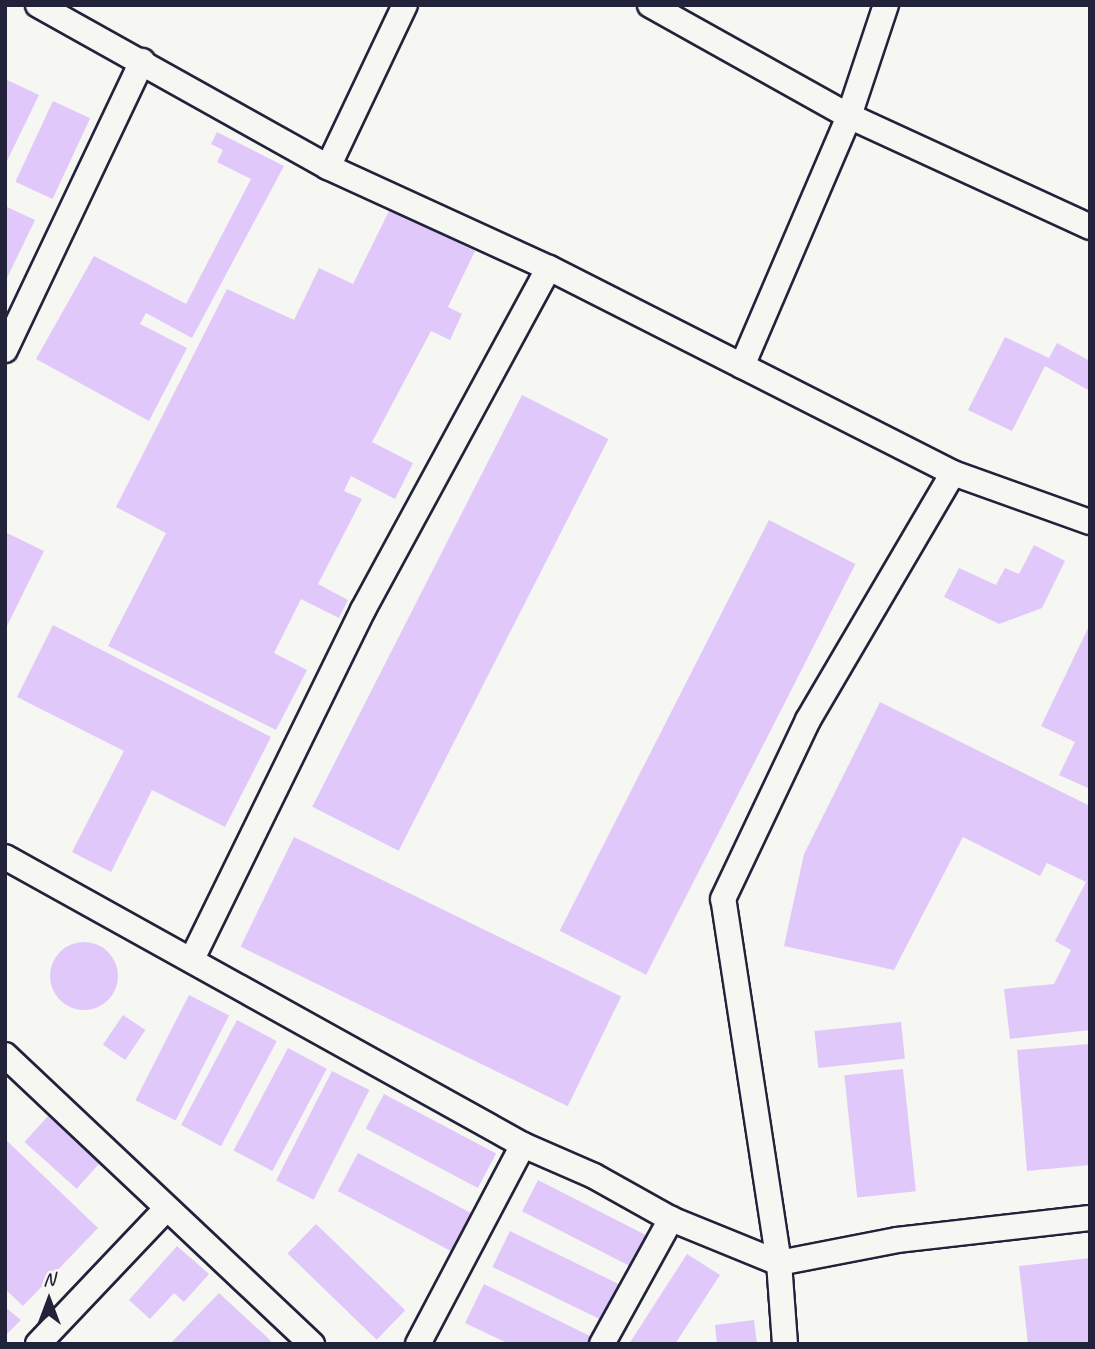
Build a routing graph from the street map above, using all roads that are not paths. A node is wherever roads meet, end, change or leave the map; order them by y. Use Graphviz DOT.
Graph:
graph roads {
  1 [pos="38,5"];
  2 [pos="405,5"];
  3 [pos="650,5"];
  4 [pos="886,5"];
  5 [pos="142,61"];
  6 [pos="849,116"];
  7 [pos="328,167"];
  8 [pos="1090,226"];
  9 [pos="549,268"];
  10 [pos="5,350"];
  11 [pos="742,366"];
  12 [pos="953,473"];
  13 [pos="1090,522"];
  14 [pos="5,857"];
  15 [pos="193,957"];
  16 [pos="5,1055"];
  17 [pos="523,1145"];
  18 [pos="165,1210"];
  19 [pos="1090,1217"];
  20 [pos="671,1219"];
  21 [pos="779,1263"];
  22 [pos="46,1341"];
  23 [pos="312,1344"];
  24 [pos="418,1344"];
  25 [pos="602,1344"];
  26 [pos="785,1344"];
  1 -- 5 [label="street"];
  2 -- 7 [label="street"];
  3 -- 6 [label="street"];
  4 -- 6 [label="street"];
  5 -- 7 [label="street"];
  5 -- 10 [label="street"];
  6 -- 8 [label="street"];
  6 -- 11 [label="street"];
  7 -- 9 [label="street"];
  9 -- 11 [label="street"];
  9 -- 15 [label="street"];
  11 -- 12 [label="street"];
  12 -- 13 [label="street"];
  12 -- 21 [label="street"];
  14 -- 15 [label="street"];
  15 -- 17 [label="street"];
  16 -- 18 [label="street"];
  17 -- 20 [label="street"];
  17 -- 24 [label="street"];
  18 -- 22 [label="street"];
  18 -- 23 [label="street"];
  19 -- 21 [label="street"];
  20 -- 21 [label="street"];
  20 -- 25 [label="street"];
  21 -- 26 [label="street"];
}
